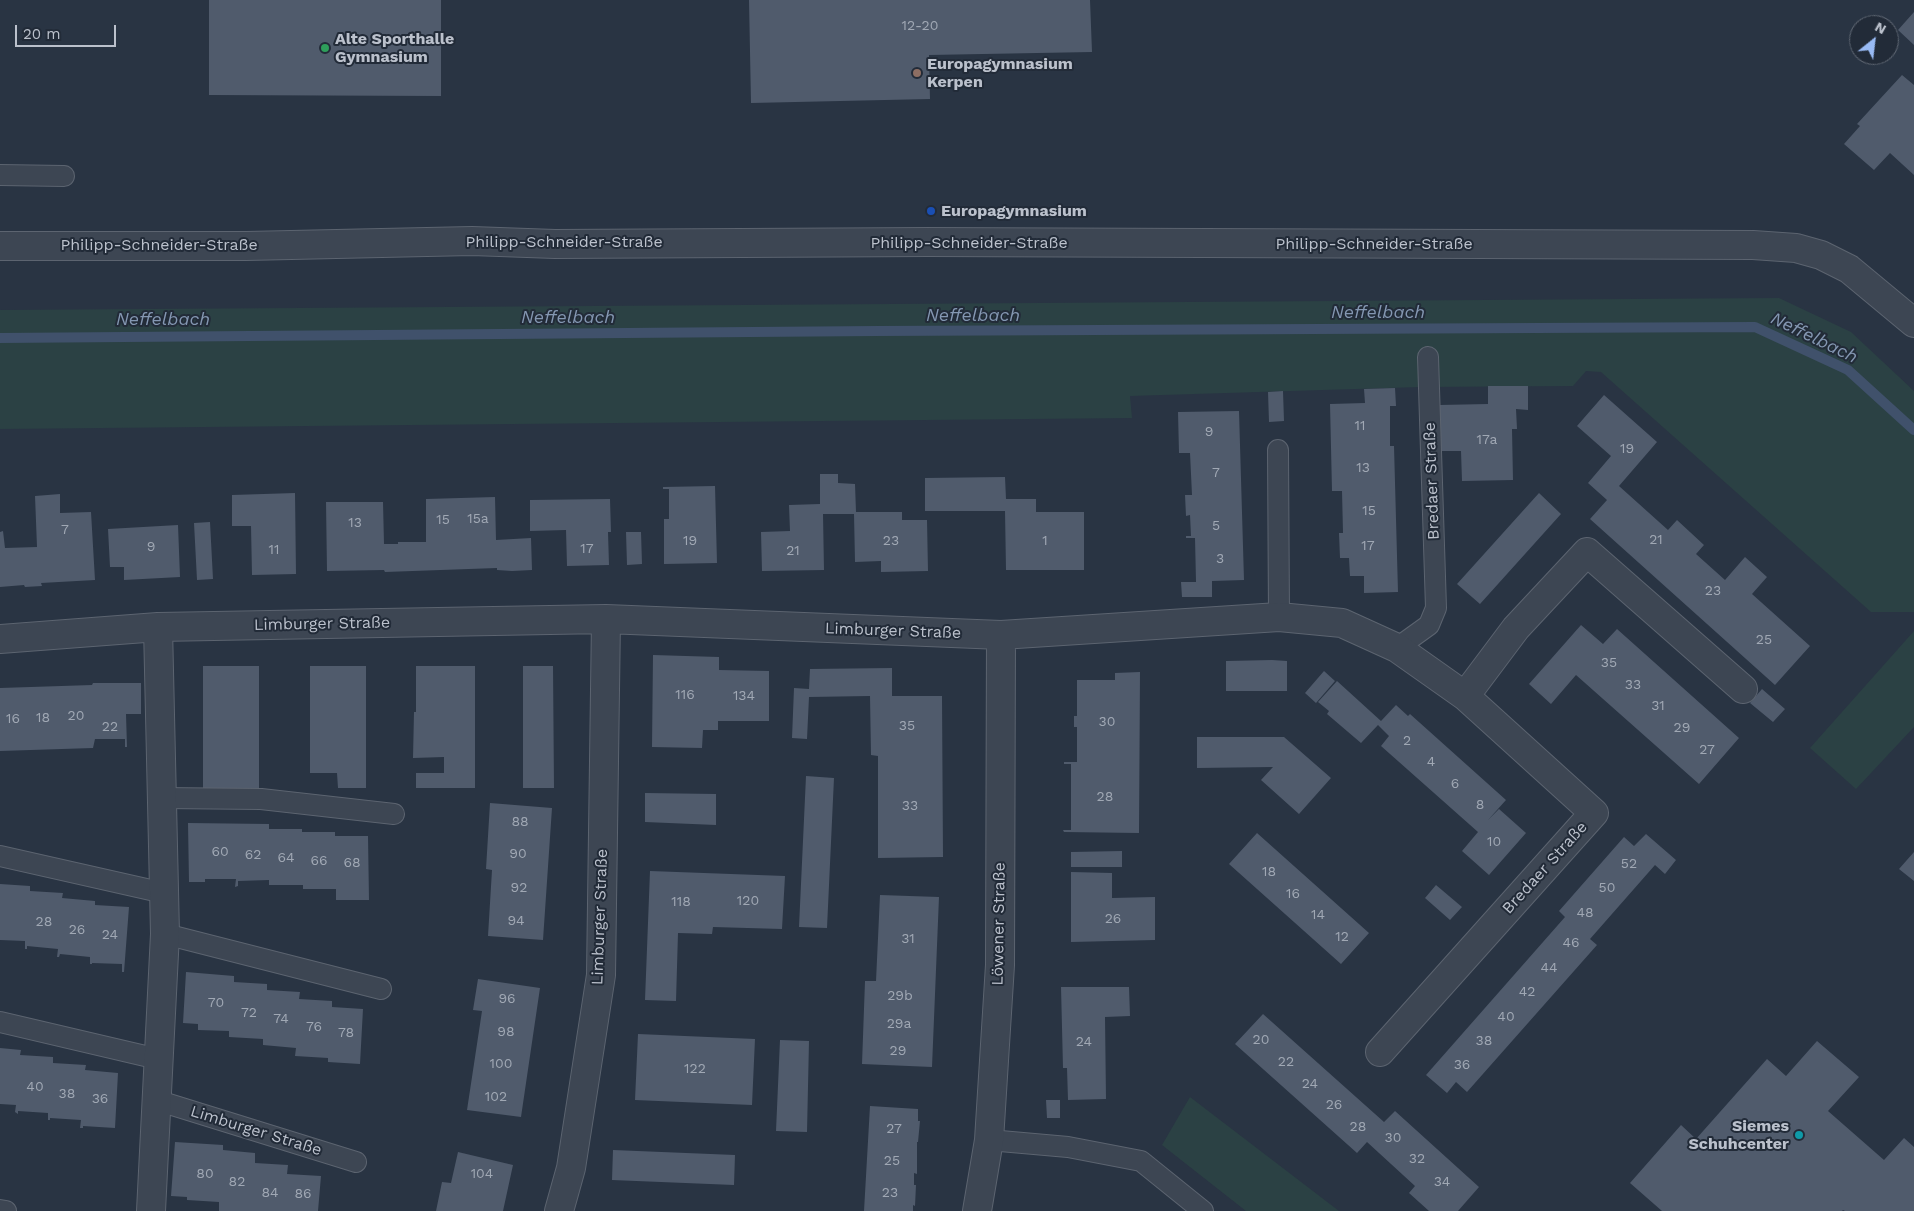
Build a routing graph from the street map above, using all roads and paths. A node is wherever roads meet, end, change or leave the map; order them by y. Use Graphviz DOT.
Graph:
graph roads {
  1 [pos="0,175"];
  2 [pos="64,176"];
  3 [pos="0,246"];
  4 [pos="1914,323"];
  5 [pos="1428,356"];
  6 [pos="1278,450"];
  7 [pos="1279,617"];
  8 [pos="606,619"];
  9 [pos="158,627"];
  10 [pos="1001,635"];
  11 [pos="0,639"];
  12 [pos="1397,648"];
  13 [pos="1743,689"];
  14 [pos="1465,696"];
  15 [pos="162,798"];
  16 [pos="394,814"];
  17 [pos="0,856"];
  18 [pos="164,893"];
  19 [pos="165,934"];
  20 [pos="381,989"];
  21 [pos="0,1022"];
  22 [pos="1380,1052"];
  23 [pos="158,1059"];
  24 [pos="156,1100"];
  25 [pos="988,1140"];
  26 [pos="356,1162"];
  27 [pos="0,1210"];
  28 [pos="6,1211"];
  29 [pos="151,1211"];
  30 [pos="559,1211"];
  31 [pos="977,1211"];
  32 [pos="1202,1211"];
  1 -- 2 [label="lane"];
  3 -- 4 [label="street, Philipp-Schneider-Straße"];
  5 -- 12 [label="lane, Bredaer Straße"];
  6 -- 7 [label="lane"];
  7 -- 10 [label="street, Bredaer Straße"];
  7 -- 12 [label="street, Bredaer Straße"];
  8 -- 9 [label="street, Limburger Straße"];
  8 -- 10 [label="street, Limburger Straße"];
  8 -- 30 [label="street, Limburger Straße"];
  9 -- 11 [label="street, Limburger Straße"];
  9 -- 15 [label="street"];
  10 -- 25 [label="street, Löwener Straße"];
  12 -- 14 [label="street, Bredaer Straße"];
  13 -- 14 [label="street"];
  14 -- 22 [label="street, Bredaer Straße"];
  15 -- 16 [label="lane"];
  15 -- 18 [label="street"];
  17 -- 18 [label="lane"];
  18 -- 19 [label="street"];
  19 -- 20 [label="lane"];
  19 -- 23 [label="street"];
  21 -- 23 [label="lane"];
  23 -- 24 [label="street"];
  24 -- 26 [label="lane, Limburger Straße"];
  24 -- 29 [label="street"];
  25 -- 31 [label="street, Löwener Straße"];
  25 -- 32 [label="lane"];
  27 -- 28 [label="lane"];
}
